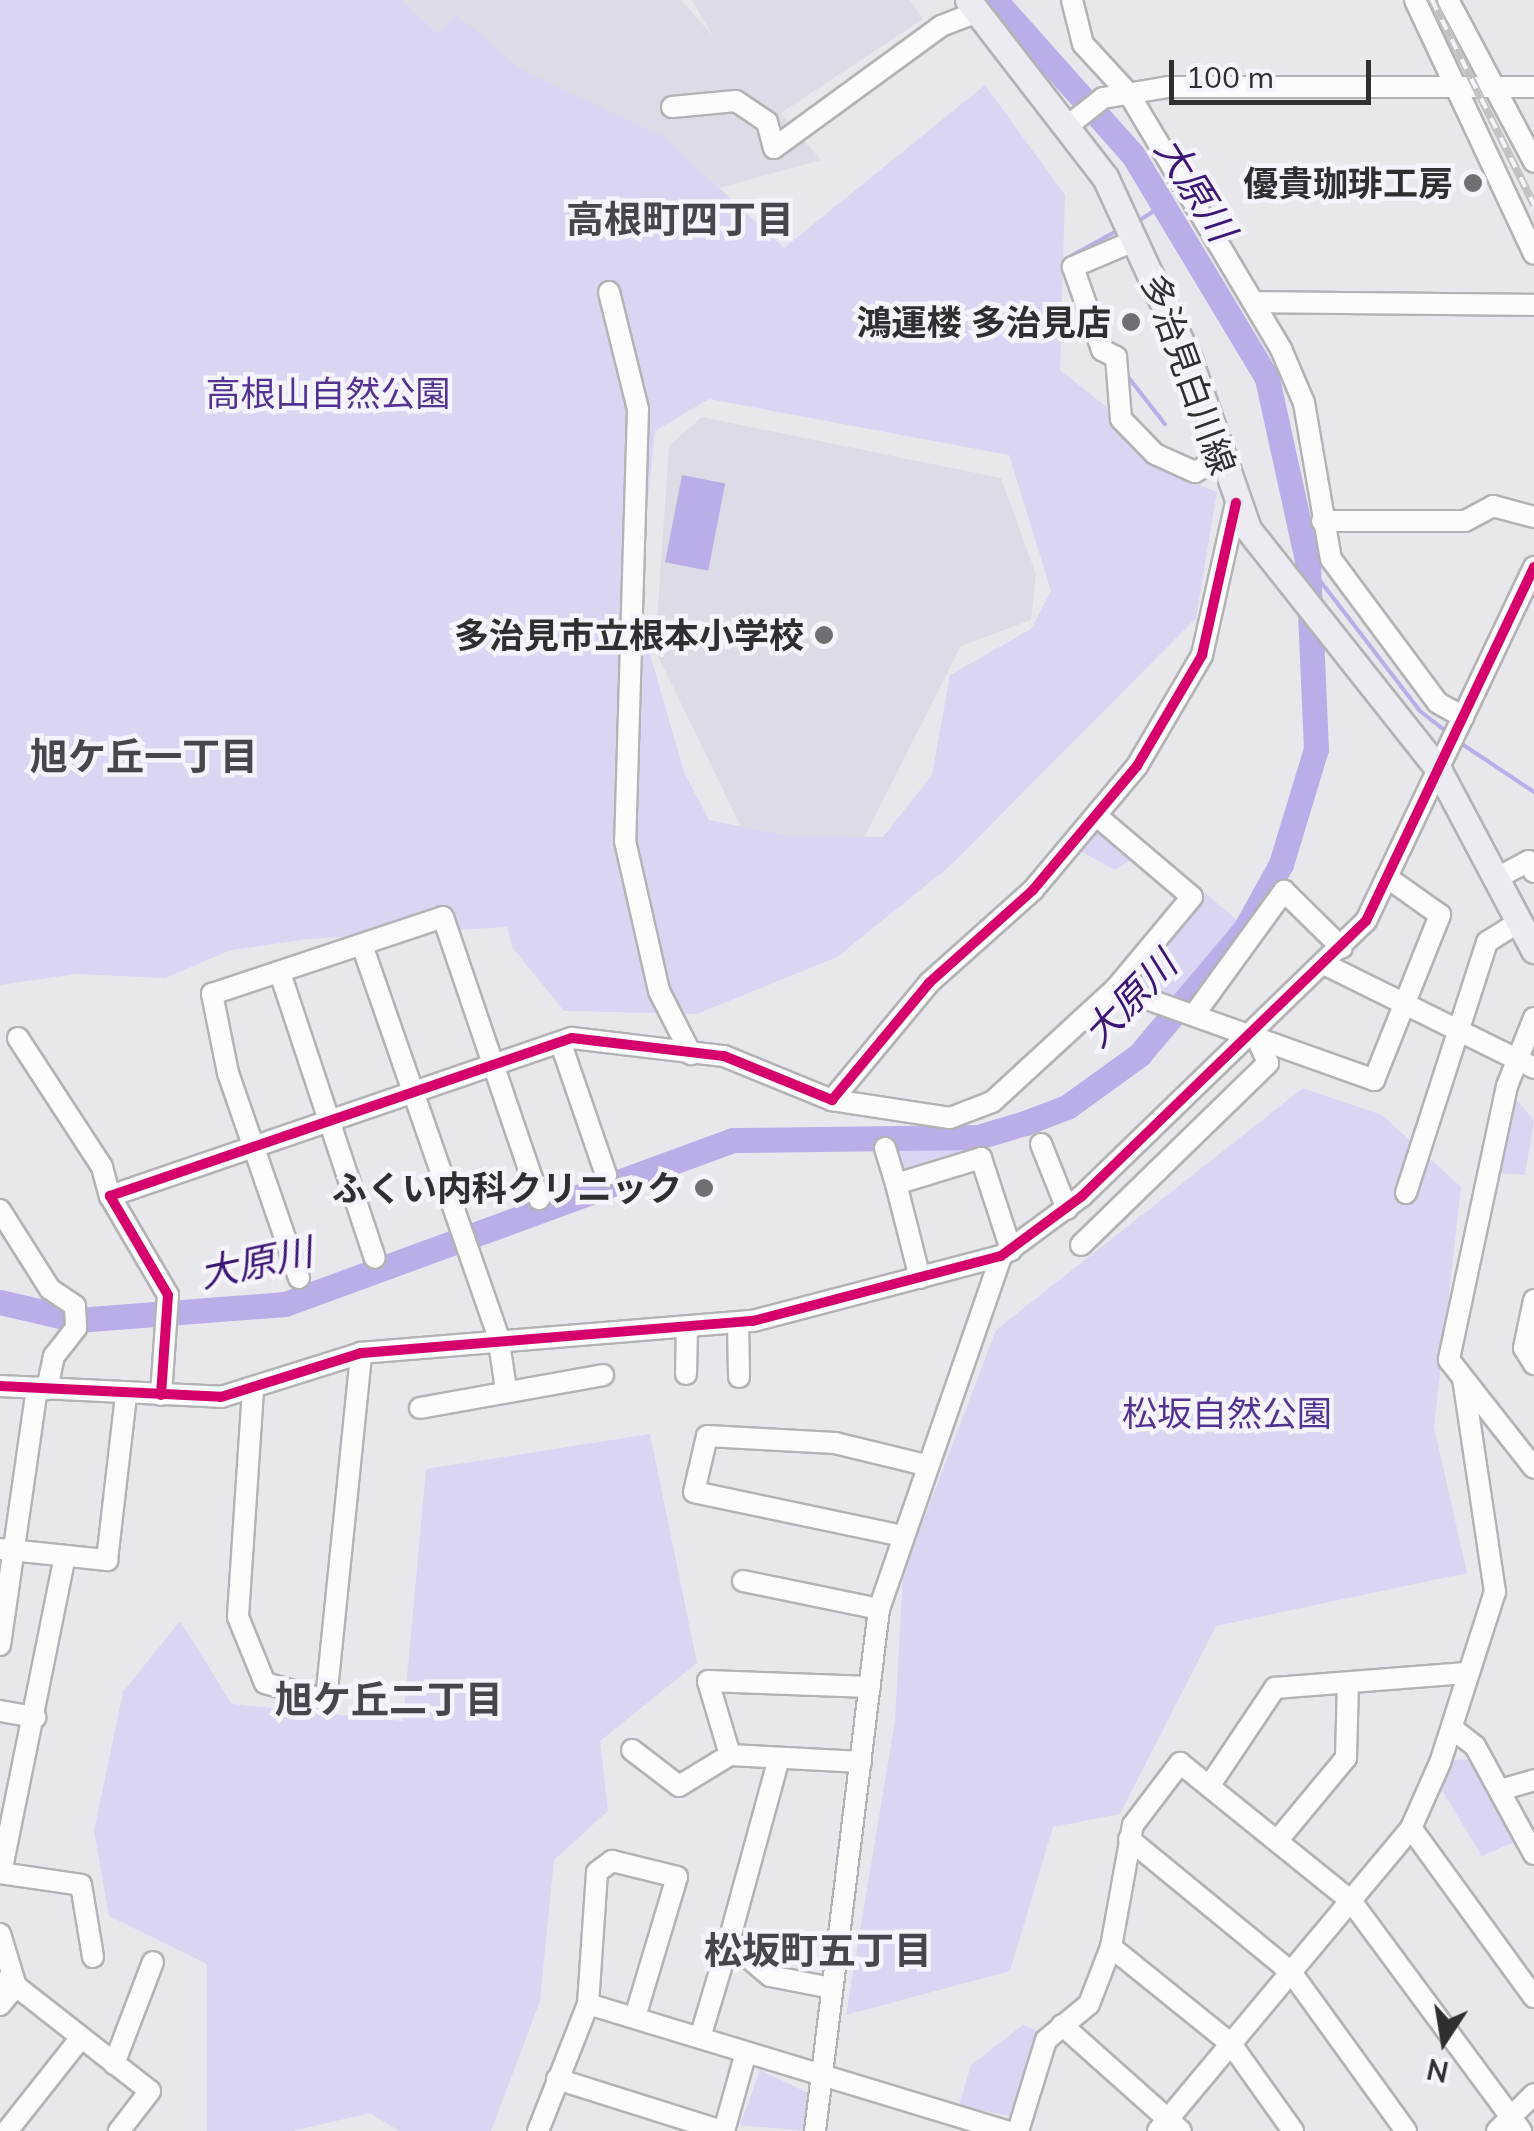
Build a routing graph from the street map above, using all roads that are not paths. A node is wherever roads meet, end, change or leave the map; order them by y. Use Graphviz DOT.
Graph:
graph roads {
  1 [pos="1072,0"];
  2 [pos="1415,0"];
  3 [pos="1448,0"];
  4 [pos="973,6"];
  5 [pos="1497,87"];
  6 [pos="1534,87"];
  7 [pos="1463,88"];
  8 [pos="1130,94"];
  9 [pos="672,107"];
  10 [pos="1074,120"];
  11 [pos="1534,162"];
  12 [pos="1136,240"];
  13 [pos="1534,254"];
  14 [pos="609,292"];
  15 [pos="1253,302"];
  16 [pos="1534,304"];
  17 [pos="1220,458"];
  18 [pos="1236,503"];
  19 [pos="1534,517"];
  20 [pos="1322,522"];
  21 [pos="1532,578"];
  22 [pos="1461,720"];
  23 [pos="1443,757"];
  24 [pos="1098,817"];
  25 [pos="1534,872"];
  26 [pos="1388,878"];
  27 [pos="1496,880"];
  28 [pos="1519,922"];
  29 [pos="362,945"];
  30 [pos="1342,948"];
  31 [pos="1534,950"];
  32 [pos="1326,965"];
  33 [pos="280,973"];
  34 [pos="1116,988"];
  35 [pos="1400,1006"];
  36 [pos="1196,1012"];
  37 [pos="1534,1018"];
  38 [pos="1254,1030"];
  39 [pos="1451,1032"];
  40 [pos="18,1038"];
  41 [pos="561,1044"];
  42 [pos="691,1054"];
  43 [pos="1525,1062"];
  44 [pos="495,1065"];
  45 [pos="414,1094"];
  46 [pos="832,1100"];
  47 [pos="329,1120"];
  48 [pos="1146,1132"];
  49 [pos="1041,1144"];
  50 [pos="254,1146"];
  51 [pos="885,1148"];
  52 [pos="1172,1156"];
  53 [pos="606,1175"];
  54 [pos="896,1184"];
  55 [pos="1406,1192"];
  56 [pos="110,1196"];
  57 [pos="539,1199"];
  58 [pos="1067,1209"];
  59 [pos="0,1210"];
  60 [pos="1081,1245"];
  61 [pos="1006,1253"];
  62 [pos="375,1258"];
  63 [pos="298,1278"];
  64 [pos="920,1278"];
  65 [pos="1534,1300"];
  66 [pos="738,1323"];
  67 [pos="687,1327"];
  68 [pos="498,1336"];
  69 [pos="361,1353"];
  70 [pos="1534,1364"];
  71 [pos="686,1374"];
  72 [pos="603,1375"];
  73 [pos="739,1377"];
  74 [pos="1463,1379"];
  75 [pos="0,1386"];
  76 [pos="42,1388"];
  77 [pos="506,1389"];
  78 [pos="253,1390"];
  79 [pos="126,1395"];
  80 [pos="160,1395"];
  81 [pos="420,1408"];
  82 [pos="1532,1456"];
  83 [pos="925,1465"];
  84 [pos="898,1536"];
  85 [pos="9,1550"];
  86 [pos="64,1556"];
  87 [pos="743,1581"];
  88 [pos="879,1609"];
  89 [pos="0,1645"];
  90 [pos="1465,1673"];
  91 [pos="1348,1682"];
  92 [pos="870,1687"];
  93 [pos="0,1710"];
  94 [pos="36,1716"];
  95 [pos="1453,1729"];
  96 [pos="632,1750"];
  97 [pos="730,1755"];
  98 [pos="780,1758"];
  99 [pos="861,1762"];
  100 [pos="1534,1780"];
  101 [pos="1210,1785"];
  102 [pos="1500,1790"];
  103 [pos="1410,1828"];
  104 [pos="1130,1838"];
  105 [pos="1277,1841"];
  106 [pos="1533,1852"];
  107 [pos="1,1873"];
  108 [pos="1352,1902"];
  109 [pos="0,1934"];
  110 [pos="729,1941"];
  111 [pos="1110,1947"];
  112 [pos="93,1957"];
  113 [pos="153,1962"];
  114 [pos="1292,1972"];
  115 [pos="8,1983"];
  116 [pos="832,1988"];
  117 [pos="1534,1997"];
  118 [pos="588,2004"];
  119 [pos="0,2005"];
  120 [pos="635,2017"];
  121 [pos="1062,2025"];
  122 [pos="80,2038"];
  123 [pos="700,2038"];
  124 [pos="1230,2044"];
  125 [pos="745,2056"];
  126 [pos="114,2064"];
  127 [pos="822,2078"];
  128 [pos="557,2080"];
  129 [pos="1534,2094"];
  130 [pos="1170,2126"];
  131 [pos="1509,2127"];
  132 [pos="7,2131"];
  133 [pos="118,2131"];
  134 [pos="538,2131"];
  135 [pos="722,2131"];
  136 [pos="815,2131"];
  137 [pos="1006,2131"];
  138 [pos="1018,2131"];
  139 [pos="1293,2131"];
  140 [pos="1406,2131"];
  1 -- 8 [label="street"];
  2 -- 7 [label="street"];
  3 -- 5 [label="street"];
  4 -- 9 [label="street"];
  4 -- 10 [label="main road, 多治見白川線"];
  5 -- 6 [label="street"];
  5 -- 7 [label="street"];
  5 -- 11 [label="street"];
  7 -- 8 [label="street"];
  7 -- 13 [label="street"];
  8 -- 10 [label="street"];
  8 -- 15 [label="street"];
  10 -- 12 [label="main road, 多治見白川線"];
  12 -- 17 [label="main road, 多治見白川線"];
  12 -- 17 [label="street"];
  14 -- 42 [label="street"];
  15 -- 16 [label="street"];
  15 -- 20 [label="street"];
  17 -- 18 [label="main road, 多治見白川線"];
  18 -- 23 [label="main road, 多治見白川線"];
  18 -- 24 [label="street"];
  19 -- 20 [label="street"];
  20 -- 22 [label="street"];
  21 -- 22 [label="street"];
  22 -- 23 [label="street"];
  23 -- 26 [label="street"];
  23 -- 27 [label="main road, 多治見白川線"];
  24 -- 34 [label="street"];
  24 -- 46 [label="street"];
  25 -- 27 [label="street"];
  26 -- 30 [label="street"];
  26 -- 35 [label="street"];
  27 -- 28 [label="main road, 多治見白川線"];
  28 -- 31 [label="main road, 多治見白川線"];
  28 -- 39 [label="street"];
  29 -- 33 [label="street"];
  29 -- 44 [label="street"];
  29 -- 45 [label="street"];
  30 -- 32 [label="street"];
  30 -- 36 [label="street"];
  32 -- 35 [label="street"];
  32 -- 38 [label="street"];
  33 -- 47 [label="street"];
  33 -- 50 [label="street"];
  34 -- 36 [label="street"];
  34 -- 46 [label="street"];
  35 -- 38 [label="street"];
  35 -- 39 [label="street"];
  36 -- 38 [label="street"];
  37 -- 43 [label="street"];
  38 -- 48 [label="street"];
  38 -- 52 [label="street"];
  39 -- 43 [label="street"];
  39 -- 55 [label="street"];
  40 -- 56 [label="street"];
  41 -- 42 [label="street"];
  41 -- 44 [label="street"];
  41 -- 53 [label="street"];
  42 -- 46 [label="street"];
  43 -- 74 [label="street"];
  44 -- 45 [label="street"];
  44 -- 57 [label="street"];
  45 -- 47 [label="street"];
  45 -- 68 [label="street"];
  47 -- 50 [label="street"];
  47 -- 62 [label="street"];
  48 -- 52 [label="street"];
  48 -- 58 [label="street"];
  49 -- 58 [label="street"];
  50 -- 56 [label="street"];
  50 -- 63 [label="street"];
  51 -- 54 [label="street"];
  52 -- 60 [label="street"];
  54 -- 61 [label="street"];
  54 -- 64 [label="street"];
  56 -- 80 [label="street"];
  58 -- 61 [label="street"];
  59 -- 76 [label="street"];
  61 -- 64 [label="street"];
  61 -- 83 [label="street"];
  64 -- 66 [label="street"];
  65 -- 70 [label="street"];
  66 -- 67 [label="street"];
  66 -- 73 [label="street"];
  67 -- 68 [label="street"];
  67 -- 71 [label="street"];
  68 -- 69 [label="street"];
  68 -- 77 [label="street"];
  69 -- 78 [label="street"];
  69 -- 78 [label="street"];
  72 -- 77 [label="street"];
  74 -- 82 [label="street"];
  74 -- 90 [label="street"];
  75 -- 76 [label="street"];
  76 -- 79 [label="street"];
  76 -- 85 [label="street"];
  77 -- 81 [label="street"];
  78 -- 80 [label="street"];
  79 -- 80 [label="street"];
  79 -- 86 [label="street"];
  83 -- 84 [label="street"];
  83 -- 84 [label="street"];
  84 -- 88 [label="street"];
  85 -- 86 [label="street"];
  85 -- 89 [label="street"];
  86 -- 94 [label="street"];
  87 -- 88 [label="street"];
  88 -- 92 [label="street"];
  90 -- 91 [label="street"];
  90 -- 95 [label="street"];
  91 -- 101 [label="street"];
  91 -- 105 [label="street"];
  92 -- 97 [label="street"];
  92 -- 99 [label="street"];
  93 -- 94 [label="street"];
  94 -- 107 [label="street"];
  95 -- 102 [label="street"];
  95 -- 103 [label="street"];
  96 -- 97 [label="street"];
  97 -- 98 [label="street"];
  98 -- 99 [label="street"];
  98 -- 110 [label="street"];
  99 -- 116 [label="street"];
  100 -- 102 [label="street"];
  101 -- 104 [label="street"];
  101 -- 105 [label="street"];
  102 -- 106 [label="street"];
  103 -- 108 [label="street"];
  103 -- 117 [label="street"];
  104 -- 111 [label="street"];
  104 -- 114 [label="street"];
  105 -- 108 [label="street"];
  107 -- 112 [label="street"];
  108 -- 114 [label="street"];
  108 -- 131 [label="street"];
  109 -- 115 [label="street"];
  110 -- 116 [label="street"];
  110 -- 123 [label="street"];
  111 -- 121 [label="street"];
  111 -- 124 [label="street"];
  113 -- 126 [label="street"];
  114 -- 124 [label="street"];
  114 -- 140 [label="street"];
  115 -- 119 [label="street"];
  115 -- 122 [label="street"];
  116 -- 127 [label="street"];
  118 -- 120 [label="street"];
  118 -- 120 [label="street"];
  118 -- 128 [label="street"];
  120 -- 123 [label="street"];
  121 -- 130 [label="street"];
  121 -- 138 [label="street"];
  122 -- 126 [label="street"];
  122 -- 132 [label="street"];
  123 -- 125 [label="street"];
  124 -- 130 [label="street"];
  124 -- 139 [label="street"];
  125 -- 127 [label="street"];
  125 -- 135 [label="street"];
  126 -- 133 [label="street"];
  127 -- 136 [label="street"];
  127 -- 137 [label="street"];
  128 -- 134 [label="street"];
  128 -- 135 [label="street"];
  129 -- 131 [label="street"];
}
